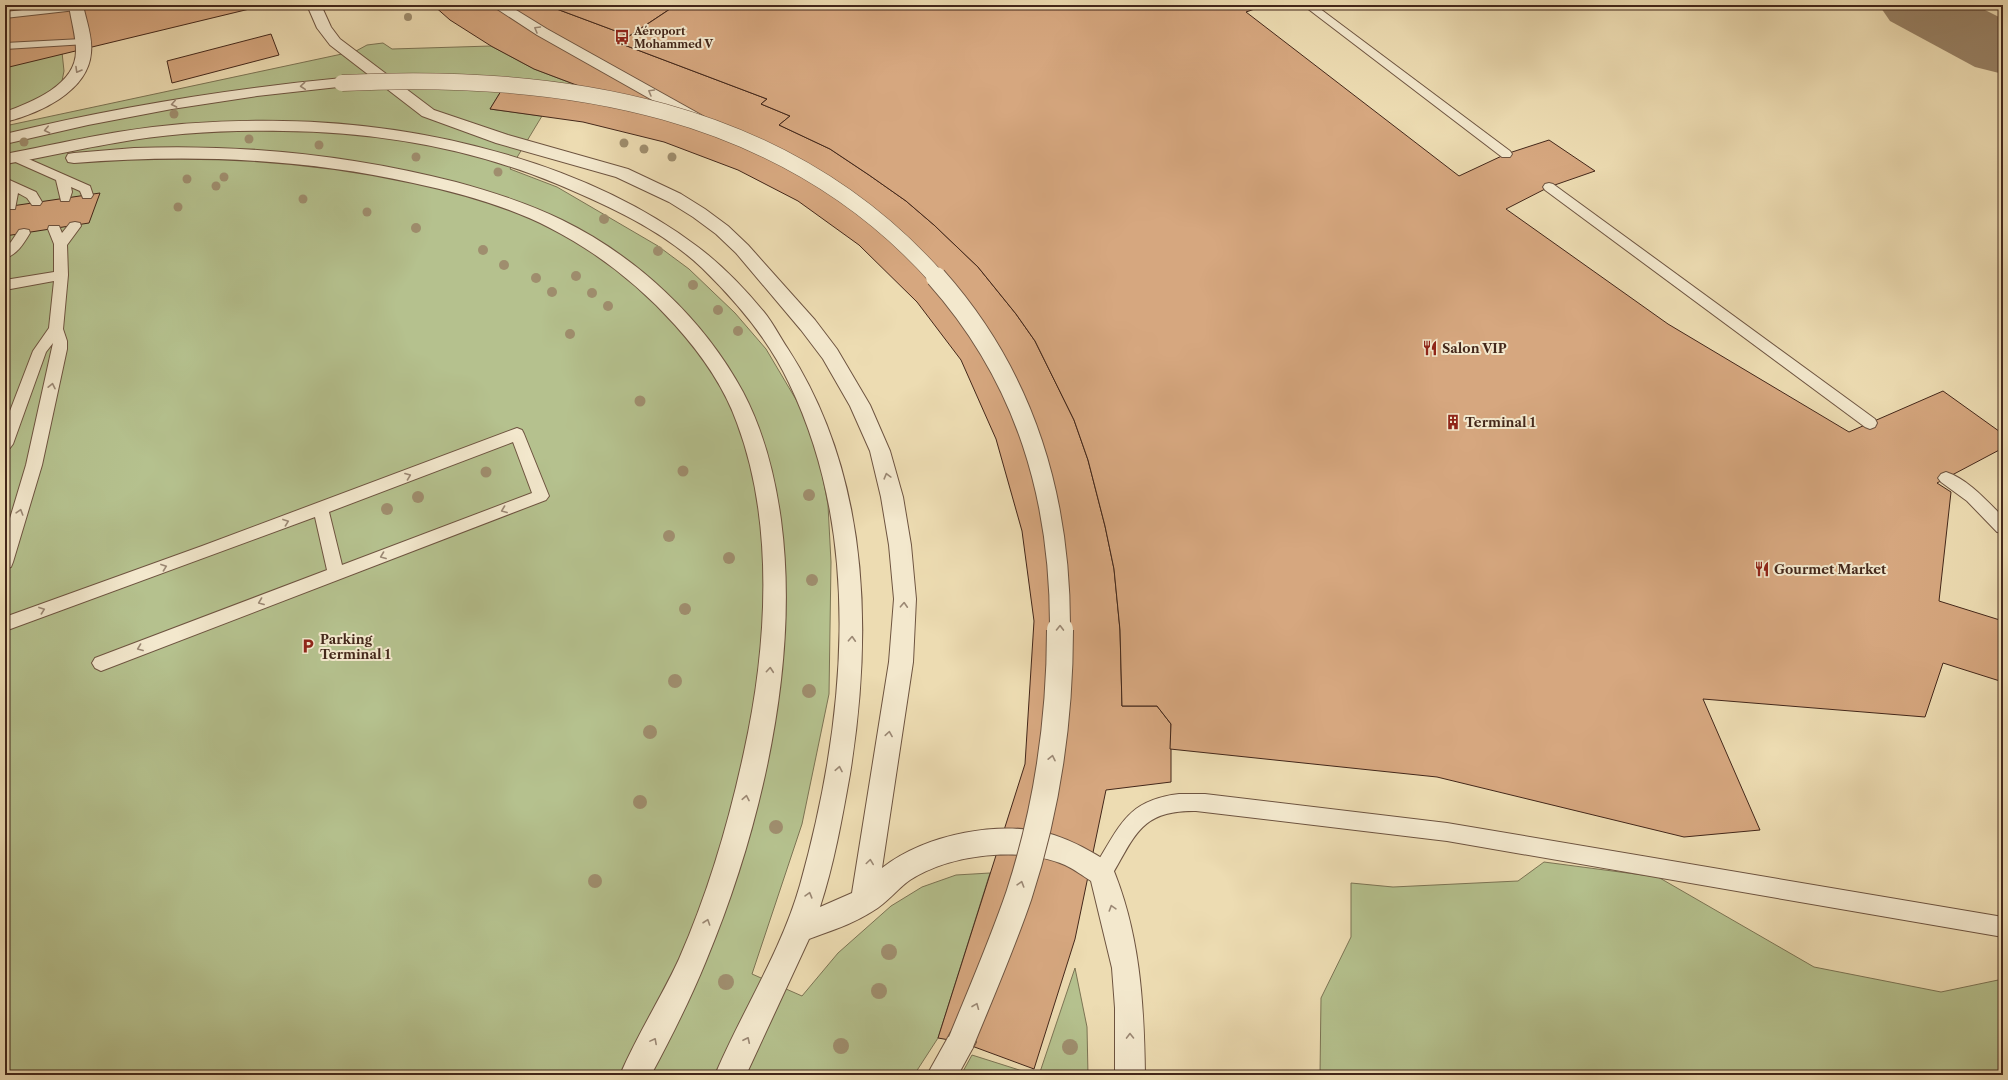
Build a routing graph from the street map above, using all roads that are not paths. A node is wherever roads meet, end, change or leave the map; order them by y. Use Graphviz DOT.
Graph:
graph roads {
  1 [pos="314,5"];
  2 [pos="498,5"];
  3 [pos="1308,5"];
  4 [pos="76,6"];
  5 [pos="5,15"];
  6 [pos="82,42"];
  7 [pos="5,46"];
  8 [pos="5,117"];
  9 [pos="709,125"];
  10 [pos="5,139"];
  11 [pos="502,139"];
  12 [pos="36,154"];
  13 [pos="485,154"];
  14 [pos="1506,154"];
  15 [pos="10,158"];
  16 [pos="62,179"];
  17 [pos="9,184"];
  18 [pos="1549,187"];
  19 [pos="87,195"];
  20 [pos="66,198"];
  21 [pos="36,202"];
  22 [pos="11,206"];
  23 [pos="76,226"];
  24 [pos="54,229"];
  25 [pos="24,233"];
  26 [pos="60,244"];
  27 [pos="5,254"];
  28 [pos="725,256"];
  29 [pos="62,275"];
  30 [pos="5,285"];
  31 [pos="56,330"];
  32 [pos="1870,423"];
  33 [pos="5,444"];
  34 [pos="1946,478"];
  35 [pos="321,509"];
  36 [pos="2003,527"];
  37 [pos="5,562"];
  38 [pos="336,574"];
  39 [pos="5,624"];
  40 [pos="101,663"];
  41 [pos="1102,873"];
  42 [pos="864,901"];
  43 [pos="2003,927"];
  44 [pos="799,929"];
  45 [pos="635,1075"];
  46 [pos="730,1075"];
  47 [pos="942,1075"];
  48 [pos="1130,1075"];
  1 -- 11 [label="street"];
  9 -- 2 [label="street, one-way"];
  3 -- 14 [label="lane"];
  4 -- 5 [label="lane"];
  4 -- 6 [label="street"];
  6 -- 7 [label="lane"];
  6 -- 8 [label="street, one-way"];
  9 -- 10 [label="street, one-way, bridge"];
  47 -- 9 [label="street, one-way, bridge"];
  11 -- 13 [label="street"];
  11 -- 28 [label="street"];
  12 -- 13 [label="street"];
  12 -- 15 [label="street"];
  45 -- 12 [label="street, one-way"];
  13 -- 28 [label="street"];
  15 -- 16 [label="lane"];
  16 -- 19 [label="lane"];
  16 -- 20 [label="lane"];
  17 -- 21 [label="lane"];
  17 -- 22 [label="lane"];
  18 -- 32 [label="lane"];
  23 -- 26 [label="lane"];
  24 -- 26 [label="lane"];
  25 -- 27 [label="lane"];
  26 -- 29 [label="lane"];
  42 -- 28 [label="street, one-way"];
  44 -- 28 [label="street, one-way"];
  29 -- 30 [label="lane"];
  29 -- 31 [label="lane"];
  31 -- 33 [label="lane"];
  37 -- 31 [label="lane, one-way"];
  34 -- 36 [label="lane"];
  35 -- 38 [label="lane"];
  35 -- 38 [label="lane, one-way"];
  39 -- 35 [label="lane, one-way"];
  38 -- 40 [label="lane, one-way"];
  41 -- 42 [label="street"];
  41 -- 43 [label="lane"];
  48 -- 41 [label="street, one-way"];
  42 -- 44 [label="street"];
  46 -- 44 [label="street, one-way"];
}
